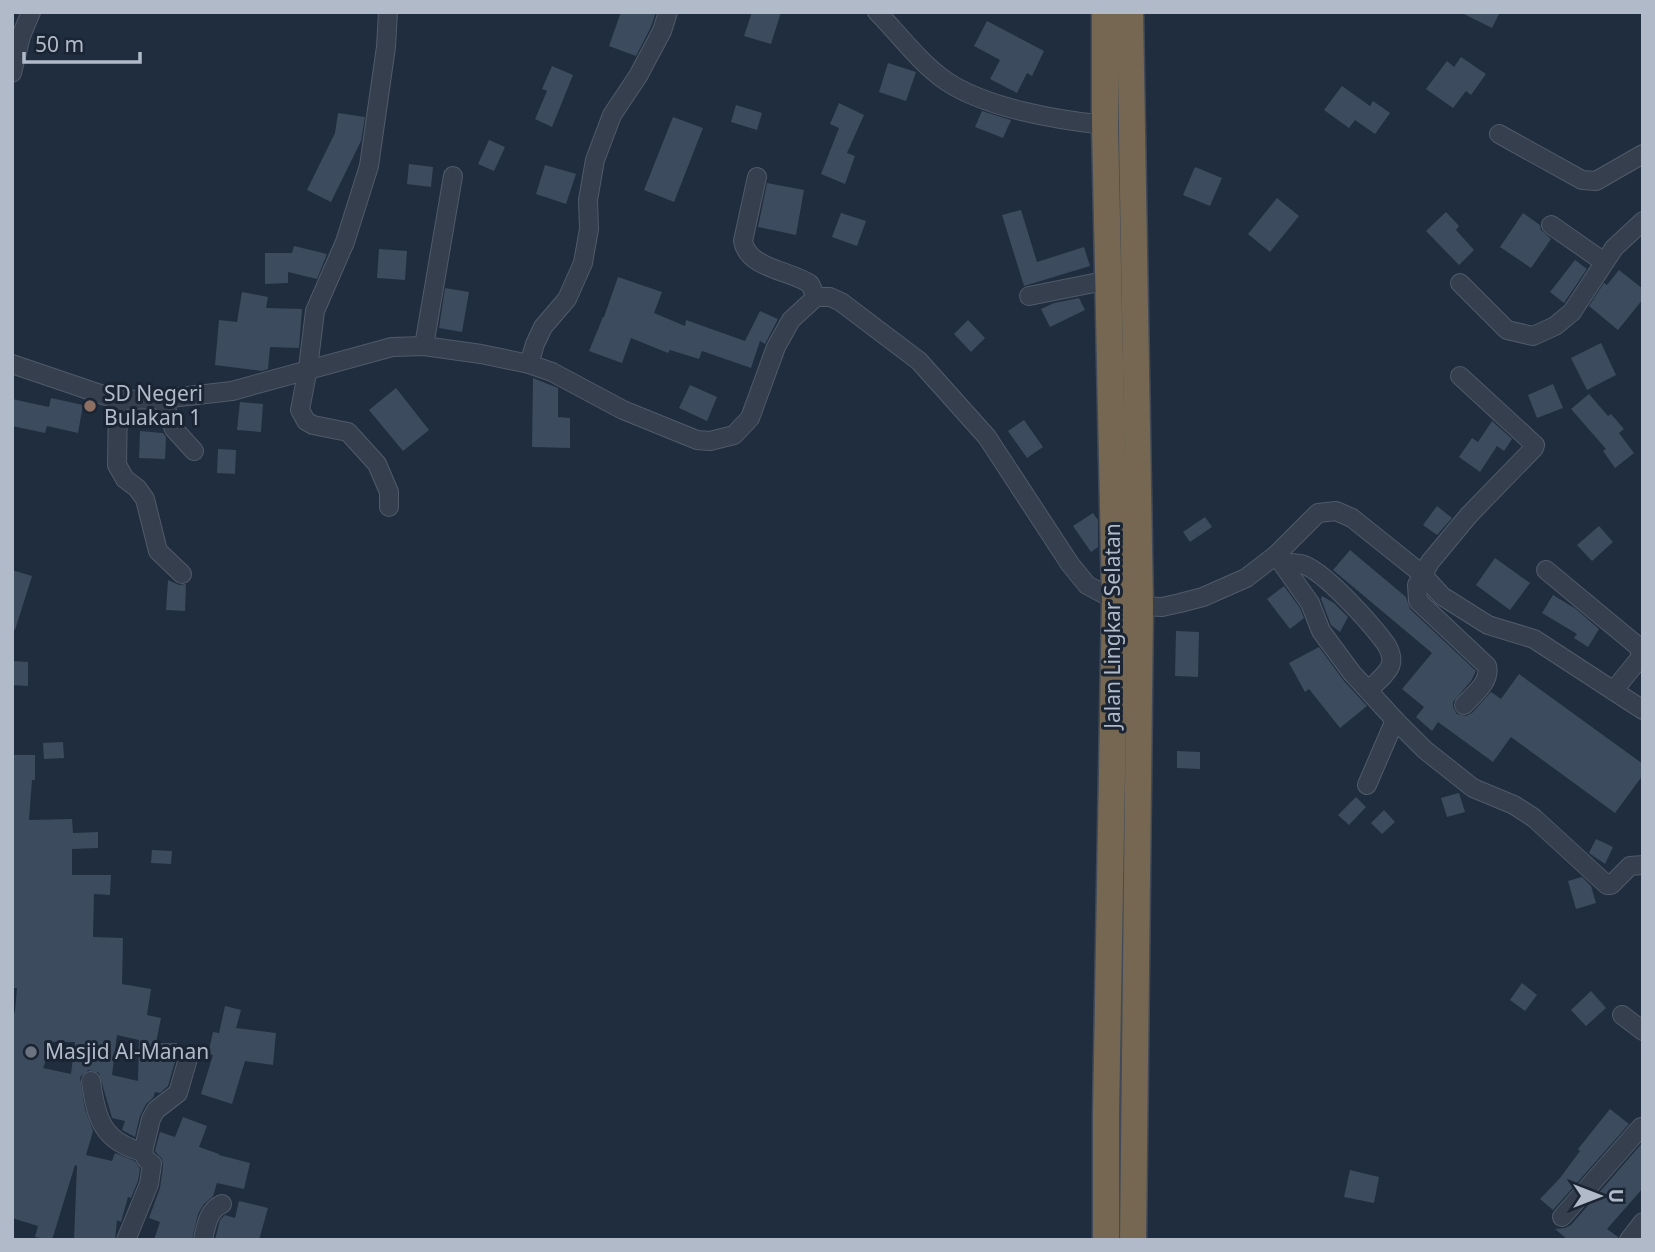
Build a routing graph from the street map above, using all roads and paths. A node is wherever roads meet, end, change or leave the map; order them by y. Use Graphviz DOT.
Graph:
graph roads {
  1 [pos="31,12"];
  2 [pos="388,12"];
  3 [pos="668,12"];
  4 [pos="877,12"];
  5 [pos="1105,12"];
  6 [pos="1130,12"];
  7 [pos="12,73"];
  8 [pos="1105,125"];
  9 [pos="1499,134"];
  10 [pos="1643,154"];
  11 [pos="453,176"];
  12 [pos="757,177"];
  13 [pos="1643,221"];
  14 [pos="1551,225"];
  15 [pos="1604,262"];
  16 [pos="1109,280"];
  17 [pos="1461,283"];
  18 [pos="1029,296"];
  19 [pos="816,297"];
  20 [pos="424,346"];
  21 [pos="12,364"];
  22 [pos="529,364"];
  23 [pos="308,369"];
  24 [pos="1460,376"];
  25 [pos="118,400"];
  26 [pos="162,400"];
  27 [pos="194,451"];
  28 [pos="389,507"];
  29 [pos="1280,559"];
  30 [pos="1546,570"];
  31 [pos="182,574"];
  32 [pos="1422,574"];
  33 [pos="1128,603"];
  34 [pos="1369,691"];
  35 [pos="1614,691"];
  36 [pos="1464,705"];
  37 [pos="1643,710"];
  38 [pos="1395,720"];
  39 [pos="1367,785"];
  40 [pos="1643,865"];
  41 [pos="1622,1015"];
  42 [pos="1643,1031"];
  43 [pos="189,1055"];
  44 [pos="91,1081"];
  45 [pos="1643,1129"];
  46 [pos="143,1152"];
  47 [pos="222,1204"];
  48 [pos="1562,1217"];
  49 [pos="1643,1222"];
  50 [pos="126,1240"];
  51 [pos="203,1240"];
  52 [pos="1106,1240"];
  53 [pos="1133,1240"];
  54 [pos="1629,1240"];
  1 -- 7 [label="street"];
  2 -- 23 [label="street"];
  3 -- 22 [label="street"];
  4 -- 8 [label="street"];
  5 -- 8 [label="highway, Jalan Lingkar Selatan"];
  6 -- 33 [label="highway, Jalan Lingkar Selatan"];
  8 -- 16 [label="highway, Jalan Lingkar Selatan"];
  9 -- 10 [label="street"];
  11 -- 20 [label="street"];
  12 -- 19 [label="street"];
  13 -- 15 [label="street"];
  14 -- 15 [label="street"];
  15 -- 17 [label="street"];
  16 -- 18 [label="street"];
  16 -- 33 [label="highway, Jalan Lingkar Selatan"];
  19 -- 22 [label="street"];
  19 -- 33 [label="street"];
  20 -- 22 [label="street"];
  20 -- 23 [label="street"];
  21 -- 25 [label="street"];
  23 -- 26 [label="street"];
  23 -- 28 [label="street"];
  24 -- 32 [label="street"];
  25 -- 26 [label="street"];
  25 -- 31 [label="street"];
  26 -- 27 [label="street"];
  29 -- 32 [label="street"];
  29 -- 33 [label="street"];
  29 -- 34 [label="street"];
  29 -- 34 [label="street"];
  30 -- 35 [label="street"];
  32 -- 35 [label="street"];
  32 -- 36 [label="street"];
  33 -- 52 [label="highway, Jalan Lingkar Selatan"];
  33 -- 53 [label="highway, Jalan Lingkar Selatan"];
  34 -- 38 [label="street"];
  35 -- 37 [label="street"];
  38 -- 39 [label="street"];
  38 -- 40 [label="street"];
  41 -- 42 [label="street"];
  43 -- 46 [label="street"];
  44 -- 46 [label="street"];
  45 -- 48 [label="street"];
  46 -- 50 [label="street"];
  47 -- 51 [label="street"];
  49 -- 54 [label="street"];
}
